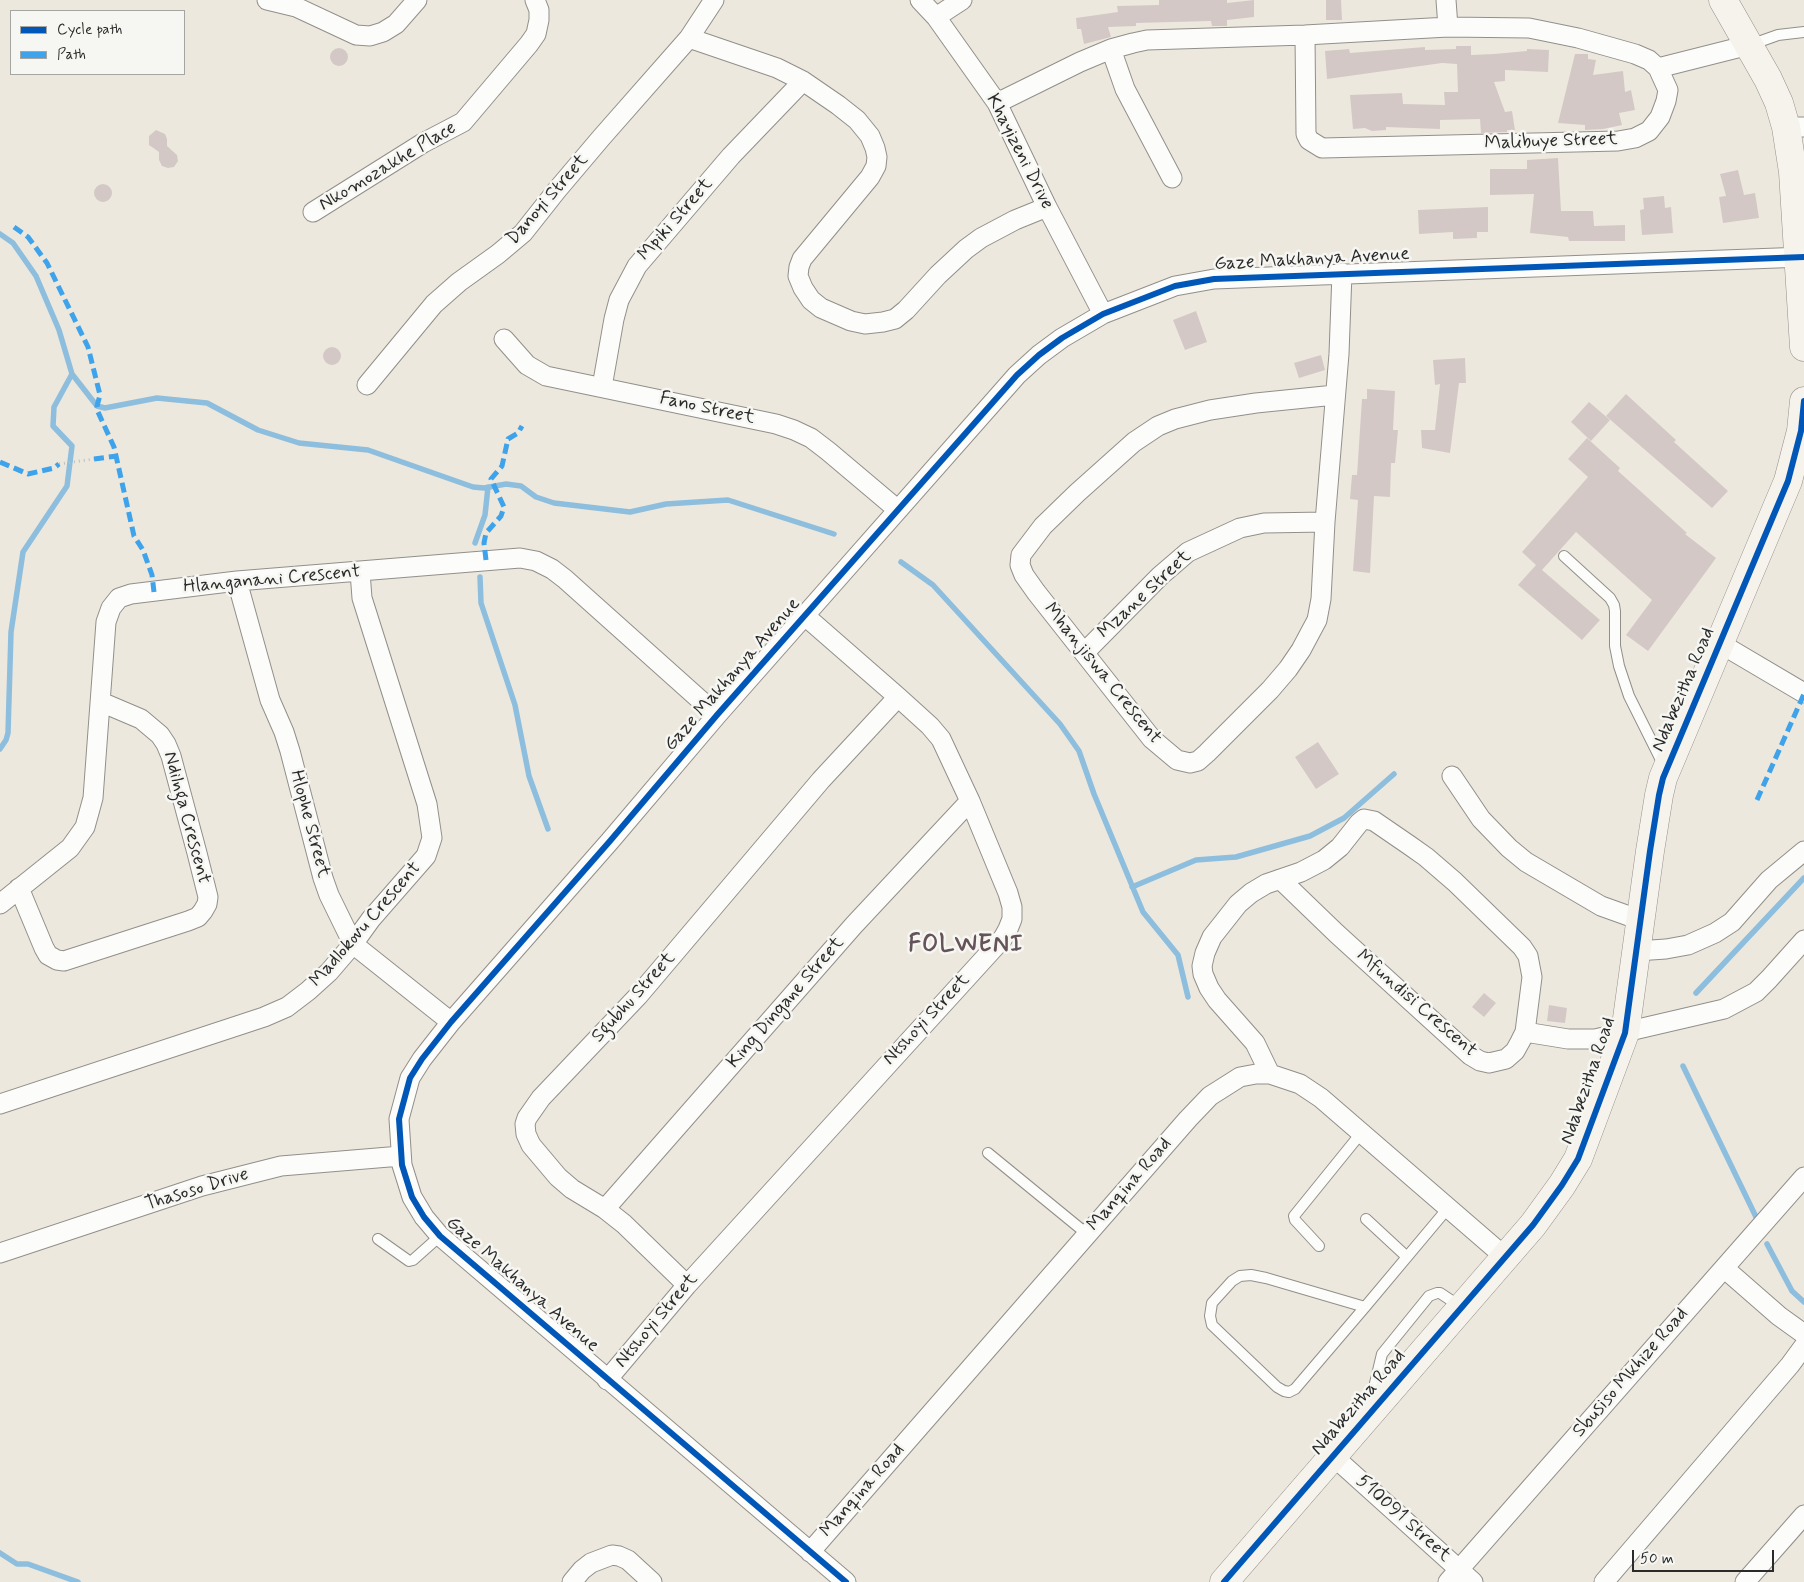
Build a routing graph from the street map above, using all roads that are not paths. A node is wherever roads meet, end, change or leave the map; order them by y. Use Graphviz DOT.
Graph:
graph roads {
  1 [pos="267,0"];
  2 [pos="417,0"];
  3 [pos="535,0"];
  4 [pos="714,0"];
  5 [pos="920,0"];
  6 [pos="962,0"];
  7 [pos="1446,0"];
  8 [pos="1723,0"];
  9 [pos="936,18"];
  10 [pos="1448,27"];
  11 [pos="1804,32"];
  12 [pos="1305,35"];
  13 [pos="689,38"];
  14 [pos="1750,45"];
  15 [pos="1111,49"];
  16 [pos="1658,68"];
  17 [pos="803,82"];
  18 [pos="997,103"];
  19 [pos="1795,127"];
  20 [pos="1172,178"];
  21 [pos="1047,207"];
  22 [pos="313,212"];
  23 [pos="1801,257"];
  24 [pos="1342,273"];
  25 [pos="1103,314"];
  26 [pos="504,339"];
  27 [pos="1804,348"];
  28 [pos="367,385"];
  29 [pos="602,387"];
  30 [pos="1335,395"];
  31 [pos="1804,401"];
  32 [pos="898,510"];
  33 [pos="1325,522"];
  34 [pos="1564,556"];
  35 [pos="360,572"];
  36 [pos="237,581"];
  37 [pos="804,615"];
  38 [pos="1720,644"];
  39 [pos="1084,652"];
  40 [pos="1804,692"];
  41 [pos="898,697"];
  42 [pos="101,702"];
  43 [pos="717,715"];
  44 [pos="1666,770"];
  45 [pos="1452,776"];
  46 [pos="970,801"];
  47 [pos="1804,852"];
  48 [pos="1280,879"];
  49 [pos="19,888"];
  50 [pos="0,904"];
  51 [pos="1640,920"];
  52 [pos="1804,940"];
  53 [pos="353,944"];
  54 [pos="1636,951"];
  55 [pos="451,1022"];
  56 [pos="1525,1032"];
  57 [pos="1626,1033"];
  58 [pos="1270,1074"];
  59 [pos="0,1104"];
  60 [pos="1362,1132"];
  61 [pos="988,1153"];
  62 [pos="401,1156"];
  63 [pos="1804,1177"];
  64 [pos="1448,1208"];
  65 [pos="605,1209"];
  66 [pos="1366,1219"];
  67 [pos="1088,1234"];
  68 [pos="440,1236"];
  69 [pos="378,1239"];
  70 [pos="1319,1246"];
  71 [pos="0,1253"];
  72 [pos="1407,1257"];
  73 [pos="1505,1257"];
  74 [pos="1724,1268"];
  75 [pos="687,1284"];
  76 [pos="1365,1307"];
  77 [pos="1804,1334"];
  78 [pos="1804,1346"];
  79 [pos="607,1380"];
  80 [pos="1333,1456"];
  81 [pos="1804,1515"];
  82 [pos="810,1552"];
  83 [pos="1453,1576"];
  84 [pos="572,1582"];
  85 [pos="652,1582"];
  86 [pos="846,1582"];
  87 [pos="1224,1582"];
  88 [pos="1473,1582"];
  89 [pos="1604,1582"];
  90 [pos="1745,1582"];
  1 -- 2 [label="street"];
  3 -- 22 [label="street, Nkomozakhe Place"];
  4 -- 13 [label="street, Danoyi Street"];
  5 -- 9 [label="street, Khayizeni Drive"];
  6 -- 9 [label="street"];
  7 -- 10 [label="street"];
  8 -- 14 [label="street"];
  9 -- 18 [label="street, Khayizeni Drive"];
  10 -- 12 [label="street"];
  10 -- 16 [label="street"];
  11 -- 14 [label="lane"];
  12 -- 15 [label="street"];
  12 -- 16 [label="street, Malibuye Street"];
  13 -- 17 [label="street"];
  13 -- 28 [label="street, Danoyi Street"];
  14 -- 16 [label="street"];
  14 -- 19 [label="street"];
  15 -- 18 [label="street"];
  15 -- 20 [label="street"];
  17 -- 21 [label="street"];
  17 -- 29 [label="street, Mpiki Street"];
  18 -- 21 [label="street, Khayizeni Drive"];
  19 -- 23 [label="street"];
  21 -- 25 [label="street, Khayizeni Drive"];
  23 -- 24 [label="street, Gaze Makhanya Avenue"];
  23 -- 27 [label="street"];
  24 -- 25 [label="street, Gaze Makhanya Avenue"];
  24 -- 30 [label="street, Mhanjiswa Crescent"];
  25 -- 32 [label="street, Gaze Makhanya Avenue"];
  26 -- 29 [label="street, Fano Street"];
  29 -- 32 [label="street, Fano Street"];
  30 -- 33 [label="street, Mhanjiswa Crescent"];
  30 -- 39 [label="street, Mhanjiswa Crescent"];
  31 -- 38 [label="street, Ndabezitha Road"];
  32 -- 37 [label="street, Gaze Makhanya Avenue"];
  33 -- 39 [label="street, Mzane Street"];
  33 -- 39 [label="street, Mhanjiswa Crescent"];
  34 -- 44 [label="lane"];
  35 -- 36 [label="street, Hlanganani Crescent"];
  35 -- 43 [label="street, Hlanganani Crescent"];
  35 -- 53 [label="street, Madlokovu Crescent"];
  36 -- 42 [label="street, Hlanganani Crescent"];
  36 -- 53 [label="street, Hlophe Street"];
  37 -- 41 [label="street, Ntshoyi Street"];
  37 -- 43 [label="street, Gaze Makhanya Avenue"];
  38 -- 40 [label="street"];
  38 -- 44 [label="street, Ndabezitha Road"];
  41 -- 46 [label="street, Ntshoyi Street"];
  41 -- 65 [label="street, Sgubhu Street"];
  42 -- 49 [label="street, Hlanganani Crescent"];
  42 -- 49 [label="street, Ndilnga Crescent"];
  43 -- 55 [label="street, Gaze Makhanya Avenue"];
  44 -- 51 [label="street, Ndabezitha Road"];
  45 -- 51 [label="street"];
  46 -- 65 [label="street, King Dingane Street"];
  46 -- 75 [label="street, Ntshoyi Street"];
  47 -- 54 [label="street"];
  48 -- 56 [label="street, Mfundisi Crescent"];
  48 -- 56 [label="street, Mfundisi Crescent"];
  48 -- 58 [label="street, Mfundisi Crescent"];
  49 -- 50 [label="street, Hlanganani Crescent"];
  51 -- 54 [label="street, Ndabezitha Road"];
  52 -- 57 [label="street"];
  53 -- 55 [label="street, Hlophe Street"];
  53 -- 59 [label="street, Madlokovu Crescent"];
  54 -- 57 [label="street, Ndabezitha Road"];
  55 -- 62 [label="street, Gaze Makhanya Avenue"];
  56 -- 57 [label="street"];
  57 -- 73 [label="street, Ndabezitha Road"];
  58 -- 60 [label="street, Manqina Road"];
  58 -- 67 [label="street, Manqina Road"];
  60 -- 64 [label="street, Manqina Road"];
  60 -- 70 [label="lane"];
  61 -- 67 [label="lane"];
  62 -- 68 [label="street, Gaze Makhanya Avenue"];
  62 -- 71 [label="street, Thasoso Drive"];
  63 -- 74 [label="street, Sbusiso Mkhize Road"];
  64 -- 72 [label="lane"];
  64 -- 73 [label="street, Manqina Road"];
  65 -- 75 [label="street, Sgubhu Street"];
  66 -- 72 [label="lane"];
  67 -- 82 [label="street, Manqina Road"];
  68 -- 69 [label="lane"];
  68 -- 79 [label="street, Gaze Makhanya Avenue"];
  72 -- 76 [label="lane"];
  73 -- 80 [label="street, Ndabezitha Road"];
  74 -- 77 [label="street"];
  74 -- 83 [label="street, Sbusiso Mkhize Road"];
  75 -- 79 [label="street, Ntshoyi Street"];
  76 -- 76 [label="lane"];
  78 -- 89 [label="street"];
  79 -- 82 [label="street, Gaze Makhanya Avenue"];
  80 -- 83 [label="street, 510091 Street"];
  80 -- 87 [label="street, Ndabezitha Road"];
  81 -- 90 [label="street"];
  82 -- 86 [label="street, Gaze Makhanya Avenue"];
  83 -- 88 [label="street, 510091 Street"];
  84 -- 85 [label="street"];
}
